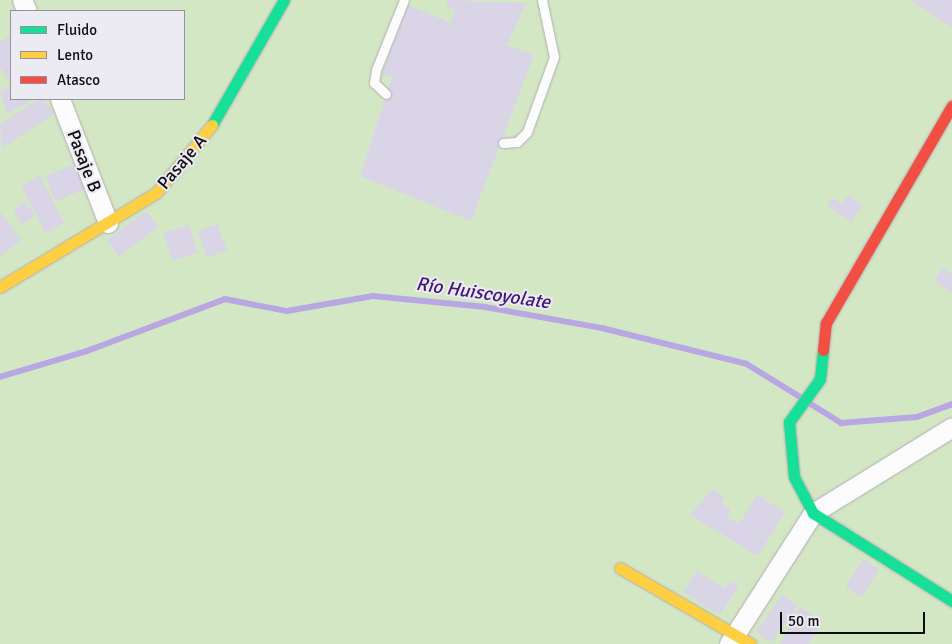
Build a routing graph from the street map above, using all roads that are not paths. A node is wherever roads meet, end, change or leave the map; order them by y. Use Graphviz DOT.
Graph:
graph roads {
  1 [pos="284,0"];
  2 [pos="404,0"];
  3 [pos="542,0"];
  4 [pos="386,94"];
  5 [pos="60,100"];
  6 [pos="952,106"];
  7 [pos="504,143"];
  8 [pos="108,223"];
  9 [pos="0,287"];
  10 [pos="952,427"];
  11 [pos="813,513"];
  12 [pos="620,568"];
  13 [pos="952,601"];
  14 [pos="732,639"];
  15 [pos="752,644"];
  1 -- 8 [label="street, Pasaje A"];
  2 -- 4 [label="lane"];
  3 -- 7 [label="lane"];
  5 -- 8 [label="street, Pasaje B"];
  6 -- 11 [label="street"];
  8 -- 9 [label="street, Pasaje A"];
  10 -- 11 [label="street"];
  11 -- 13 [label="street"];
  11 -- 14 [label="street"];
  12 -- 14 [label="street"];
  14 -- 15 [label="street"];
}
